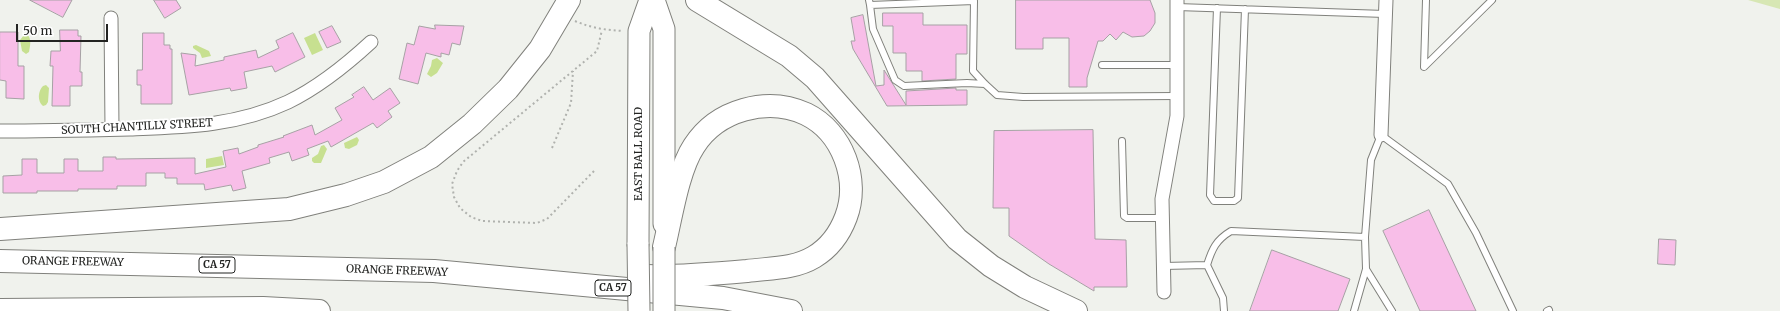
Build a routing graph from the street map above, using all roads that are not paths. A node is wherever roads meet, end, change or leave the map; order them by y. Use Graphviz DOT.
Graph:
graph roads {
  1 [pos="650,0"];
  2 [pos="654,0"];
  3 [pos="696,0"];
  4 [pos="1386,0"];
  5 [pos="1426,0"];
  6 [pos="1492,0"];
  7 [pos="911,2"];
  8 [pos="870,3"];
  9 [pos="1177,4"];
  10 [pos="565,7"];
  11 [pos="1217,8"];
  12 [pos="1245,9"];
  13 [pos="1386,14"];
  14 [pos="111,18"];
  15 [pos="371,42"];
  16 [pos="1102,65"];
  17 [pos="1178,65"];
  18 [pos="985,84"];
  19 [pos="1178,96"];
  20 [pos="112,129"];
  21 [pos="0,131"];
  22 [pos="1381,135"];
  23 [pos="1122,141"];
  24 [pos="1163,218"];
  25 [pos="0,229"];
  26 [pos="1365,237"];
  27 [pos="664,247"];
  28 [pos="0,261"];
  29 [pos="1207,265"];
  30 [pos="1164,266"];
  31 [pos="1366,269"];
  32 [pos="434,271"];
  33 [pos="1164,292"];
  34 [pos="0,310"];
  35 [pos="319,311"];
  36 [pos="639,311"];
  37 [pos="664,311"];
  38 [pos="791,311"];
  39 [pos="1076,311"];
  40 [pos="1224,311"];
  41 [pos="1354,311"];
  42 [pos="1392,311"];
  43 [pos="1512,311"];
  1 -- 36 [label="main road, EAST BALL ROAD, bridge"];
  2 -- 27 [label="main road"];
  3 -- 39 [label="highway"];
  4 -- 13 [label="street"];
  5 -- 6 [label="lane"];
  7 -- 8 [label="lane"];
  7 -- 18 [label="lane"];
  8 -- 18 [label="lane"];
  9 -- 11 [label="lane"];
  9 -- 17 [label="street"];
  10 -- 25 [label="highway"];
  11 -- 12 [label="lane"];
  11 -- 12 [label="lane"];
  12 -- 13 [label="lane"];
  13 -- 22 [label="street"];
  14 -- 20 [label="street"];
  15 -- 20 [label="street, SOUTH CHANTILLY STREET"];
  16 -- 17 [label="lane"];
  17 -- 19 [label="street"];
  18 -- 19 [label="lane"];
  19 -- 24 [label="street"];
  20 -- 21 [label="street, SOUTH CHANTILLY STREET"];
  22 -- 26 [label="lane"];
  22 -- 43 [label="lane"];
  23 -- 24 [label="lane"];
  24 -- 30 [label="street"];
  26 -- 29 [label="lane"];
  26 -- 31 [label="lane"];
  27 -- 32 [label="highway"];
  27 -- 37 [label="main road, bridge"];
  28 -- 32 [label="highway, ORANGE FREEWAY / CA 57"];
  29 -- 30 [label="lane"];
  29 -- 40 [label="lane"];
  30 -- 33 [label="street"];
  31 -- 41 [label="lane"];
  31 -- 42 [label="lane"];
  32 -- 38 [label="highway, ORANGE FREEWAY / CA 57"];
  34 -- 35 [label="highway"];
}
